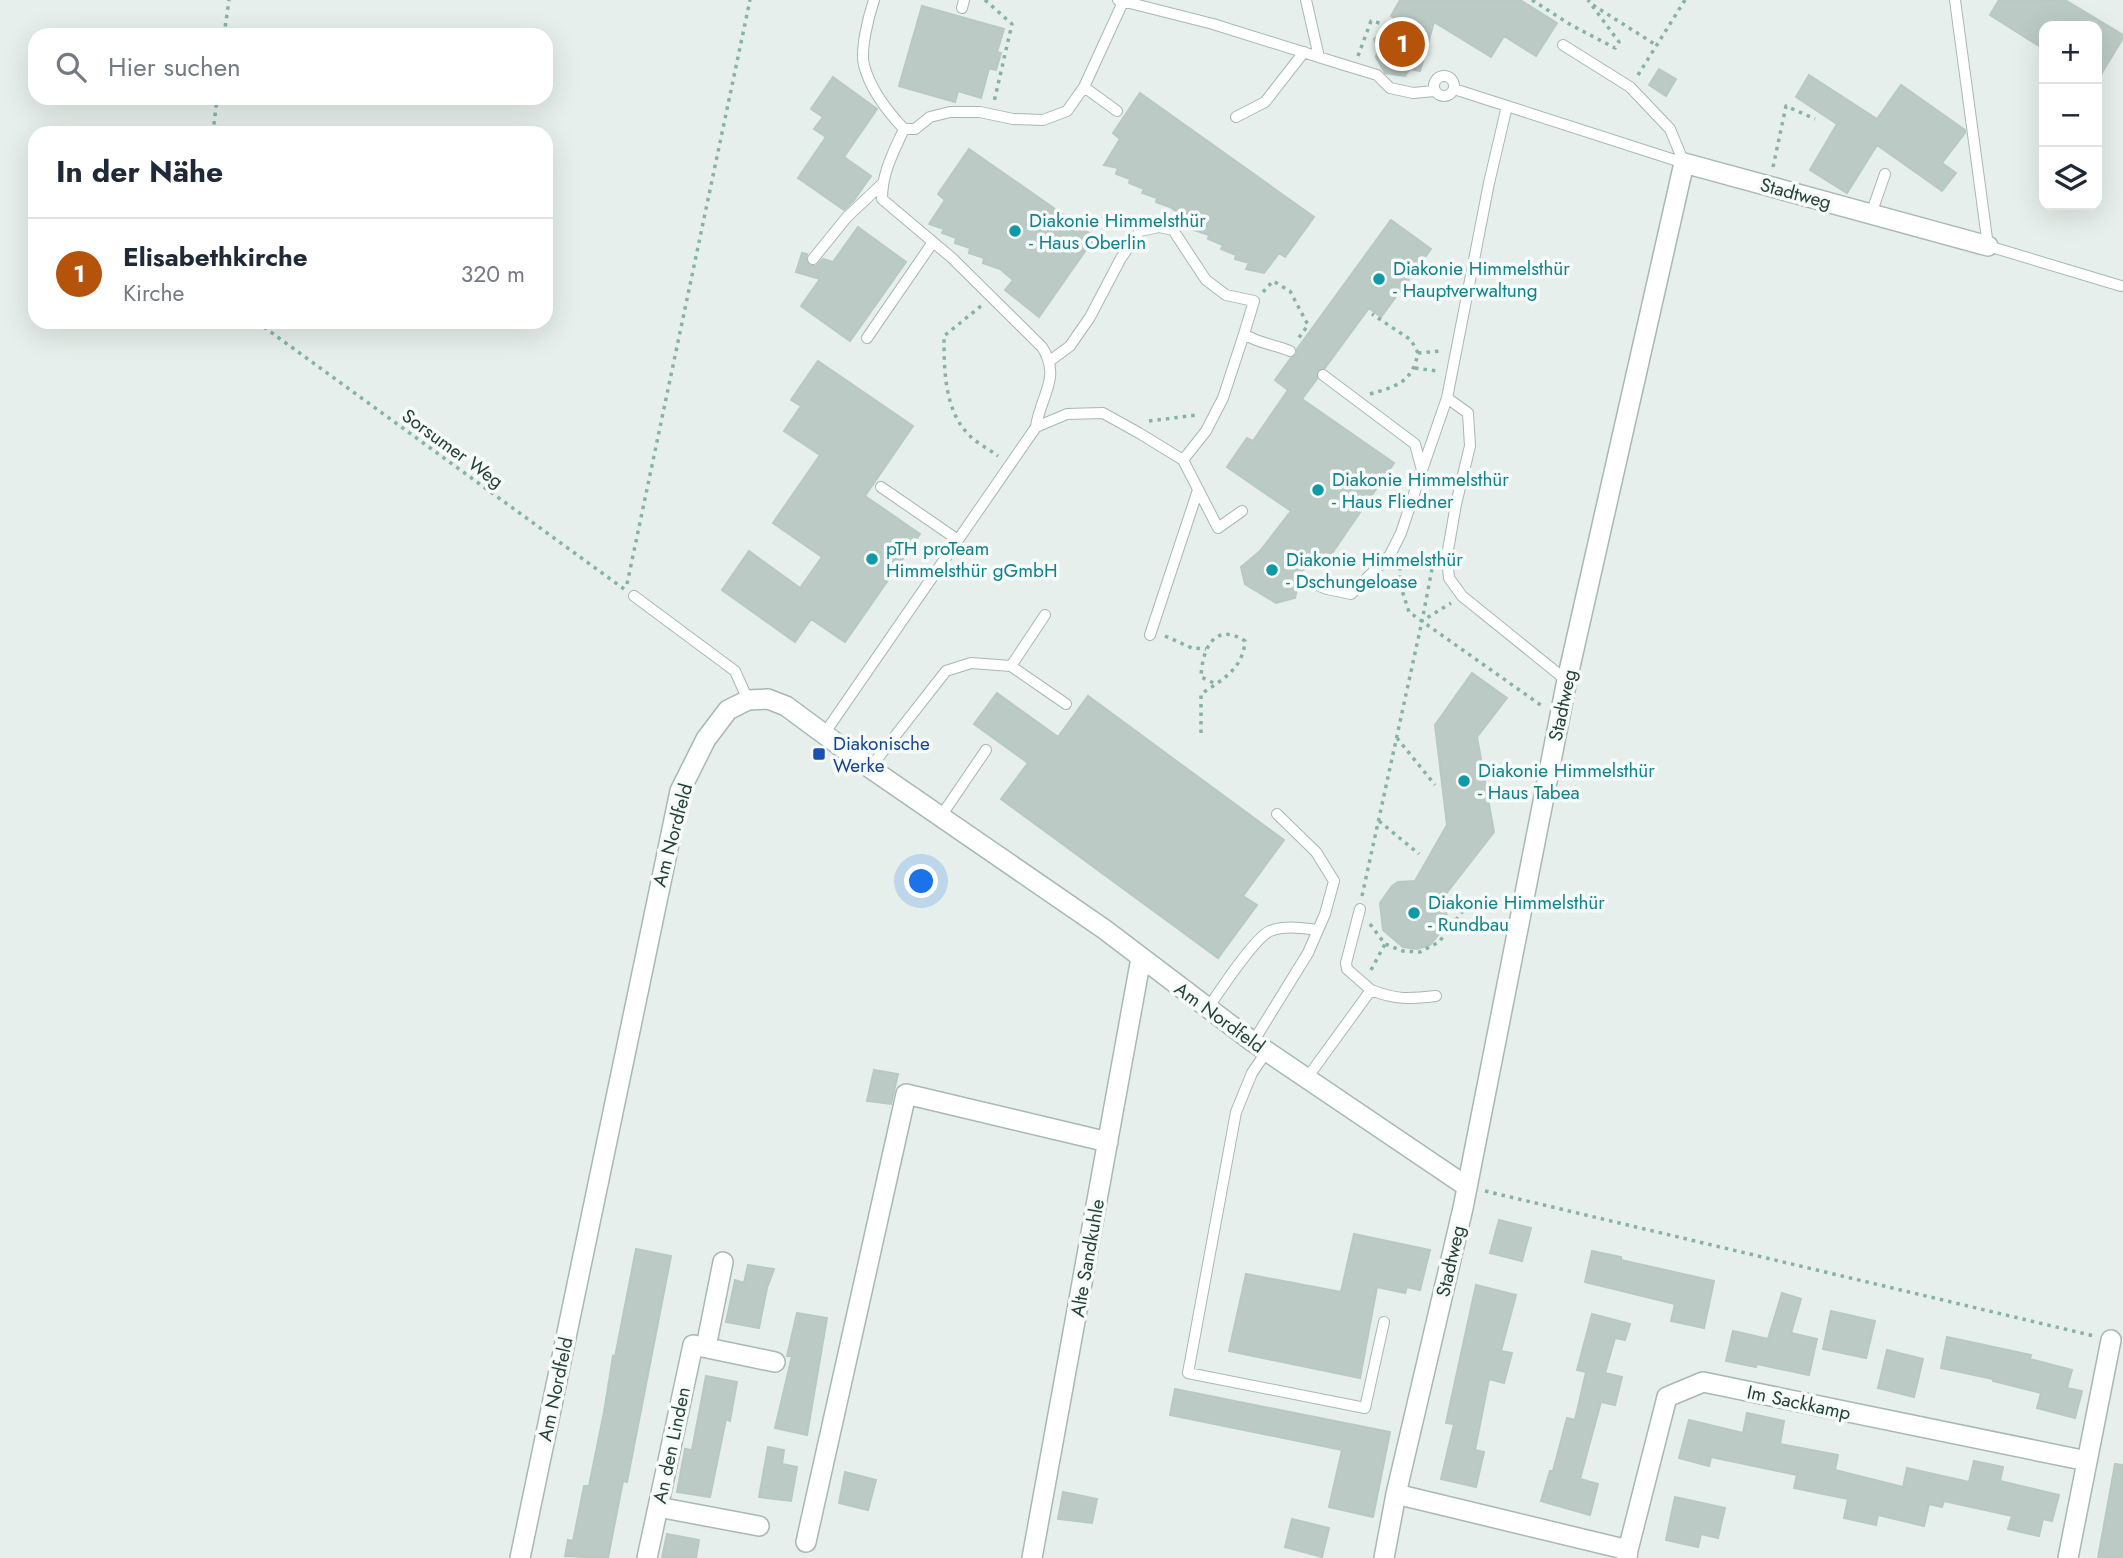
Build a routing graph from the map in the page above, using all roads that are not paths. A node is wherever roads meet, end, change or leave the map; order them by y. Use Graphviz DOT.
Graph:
graph roads {
  1 [pos="874,0"];
  2 [pos="1306,0"];
  3 [pos="1955,0"];
  4 [pos="1120,1"];
  5 [pos="1563,45"];
  6 [pos="1304,52"];
  7 [pos="1319,57"];
  8 [pos="1084,87"];
  9 [pos="1507,106"];
  10 [pos="1117,111"];
  11 [pos="1236,117"];
  12 [pos="904,130"];
  13 [pos="1684,163"];
  14 [pos="1885,174"];
  15 [pos="882,184"];
  16 [pos="1871,214"];
  17 [pos="933,242"];
  18 [pos="1988,246"];
  19 [pos="813,259"];
  20 [pos="2121,286"];
  21 [pos="1244,334"];
  22 [pos="866,338"];
  23 [pos="1290,351"];
  24 [pos="1051,360"];
  25 [pos="1323,375"];
  26 [pos="1447,398"];
  27 [pos="1037,427"];
  28 [pos="1183,460"];
  29 [pos="1422,471"];
  30 [pos="881,487"];
  31 [pos="1198,490"];
  32 [pos="1242,511"];
  33 [pos="958,540"];
  34 [pos="1312,583"];
  35 [pos="630,593"];
  36 [pos="1045,615"];
  37 [pos="1150,635"];
  38 [pos="1011,666"];
  39 [pos="1567,680"];
  40 [pos="748,700"];
  41 [pos="1066,704"];
  42 [pos="824,734"];
  43 [pos="986,750"];
  44 [pos="870,768"];
  45 [pos="1277,814"];
  46 [pos="941,816"];
  47 [pos="1360,909"];
  48 [pos="1318,930"];
  49 [pos="1141,958"];
  50 [pos="1367,987"];
  51 [pos="1436,996"];
  52 [pos="1208,1008"];
  53 [pos="1260,1047"];
  54 [pos="1307,1078"];
  55 [pos="1108,1142"];
  56 [pos="1466,1186"];
  57 [pos="723,1262"];
  58 [pos="1384,1322"];
  59 [pos="2111,1340"];
  60 [pos="706,1348"];
  61 [pos="775,1362"];
  62 [pos="2087,1461"];
  63 [pos="1396,1494"];
  64 [pos="658,1507"];
  65 [pos="758,1526"];
  66 [pos="806,1542"];
  67 [pos="1628,1554"];
  68 [pos="520,1558"];
  69 [pos="647,1558"];
  70 [pos="1032,1558"];
  71 [pos="1384,1558"];
  72 [pos="2068,1558"];
  1 -- 12 [label="lane"];
  2 -- 7 [label="lane"];
  3 -- 18 [label="lane"];
  4 -- 6 [label="lane"];
  4 -- 8 [label="lane"];
  5 -- 13 [label="lane"];
  6 -- 7 [label="lane"];
  6 -- 11 [label="lane"];
  7 -- 9 [label="lane"];
  8 -- 10 [label="lane"];
  8 -- 12 [label="lane"];
  9 -- 13 [label="lane"];
  9 -- 26 [label="lane"];
  12 -- 15 [label="lane"];
  13 -- 16 [label="street, Stadtweg"];
  13 -- 39 [label="street, Stadtweg"];
  14 -- 16 [label="lane"];
  15 -- 17 [label="lane"];
  15 -- 19 [label="lane"];
  16 -- 18 [label="street, Stadtweg"];
  17 -- 22 [label="lane"];
  17 -- 24 [label="lane"];
  18 -- 20 [label="lane, Stadtweg"];
  21 -- 23 [label="lane"];
  21 -- 24 [label="lane"];
  21 -- 28 [label="lane"];
  24 -- 27 [label="lane"];
  25 -- 29 [label="lane"];
  26 -- 29 [label="lane"];
  26 -- 39 [label="lane"];
  27 -- 28 [label="lane"];
  27 -- 33 [label="lane"];
  28 -- 31 [label="lane"];
  29 -- 34 [label="lane"];
  30 -- 33 [label="lane"];
  31 -- 32 [label="lane"];
  31 -- 37 [label="lane"];
  33 -- 42 [label="lane"];
  35 -- 40 [label="lane"];
  36 -- 38 [label="lane"];
  38 -- 41 [label="lane"];
  38 -- 44 [label="lane"];
  39 -- 56 [label="street, Stadtweg"];
  40 -- 42 [label="street, Am Nordfeld"];
  40 -- 68 [label="street, Am Nordfeld"];
  42 -- 44 [label="street, Am Nordfeld"];
  43 -- 46 [label="lane"];
  44 -- 46 [label="street, Am Nordfeld"];
  45 -- 48 [label="lane"];
  46 -- 49 [label="street, Am Nordfeld"];
  47 -- 50 [label="lane"];
  48 -- 52 [label="lane"];
  48 -- 53 [label="lane"];
  49 -- 52 [label="street, Am Nordfeld"];
  49 -- 55 [label="street, Alte Sandkuhle"];
  50 -- 51 [label="lane"];
  50 -- 54 [label="lane"];
  52 -- 53 [label="street, Am Nordfeld"];
  53 -- 54 [label="street, Am Nordfeld"];
  53 -- 58 [label="lane"];
  54 -- 56 [label="street, Am Nordfeld"];
  55 -- 66 [label="street"];
  55 -- 70 [label="street, Alte Sandkuhle"];
  56 -- 63 [label="street, Stadtweg"];
  57 -- 60 [label="street"];
  59 -- 62 [label="street"];
  60 -- 61 [label="street"];
  60 -- 64 [label="street, An den Linden"];
  62 -- 67 [label="street, Im Sackkamp"];
  62 -- 72 [label="street"];
  63 -- 67 [label="street, Im Sackkamp"];
  63 -- 71 [label="street, Stadtweg"];
  64 -- 65 [label="street"];
  64 -- 69 [label="street, An den Linden"];
}
